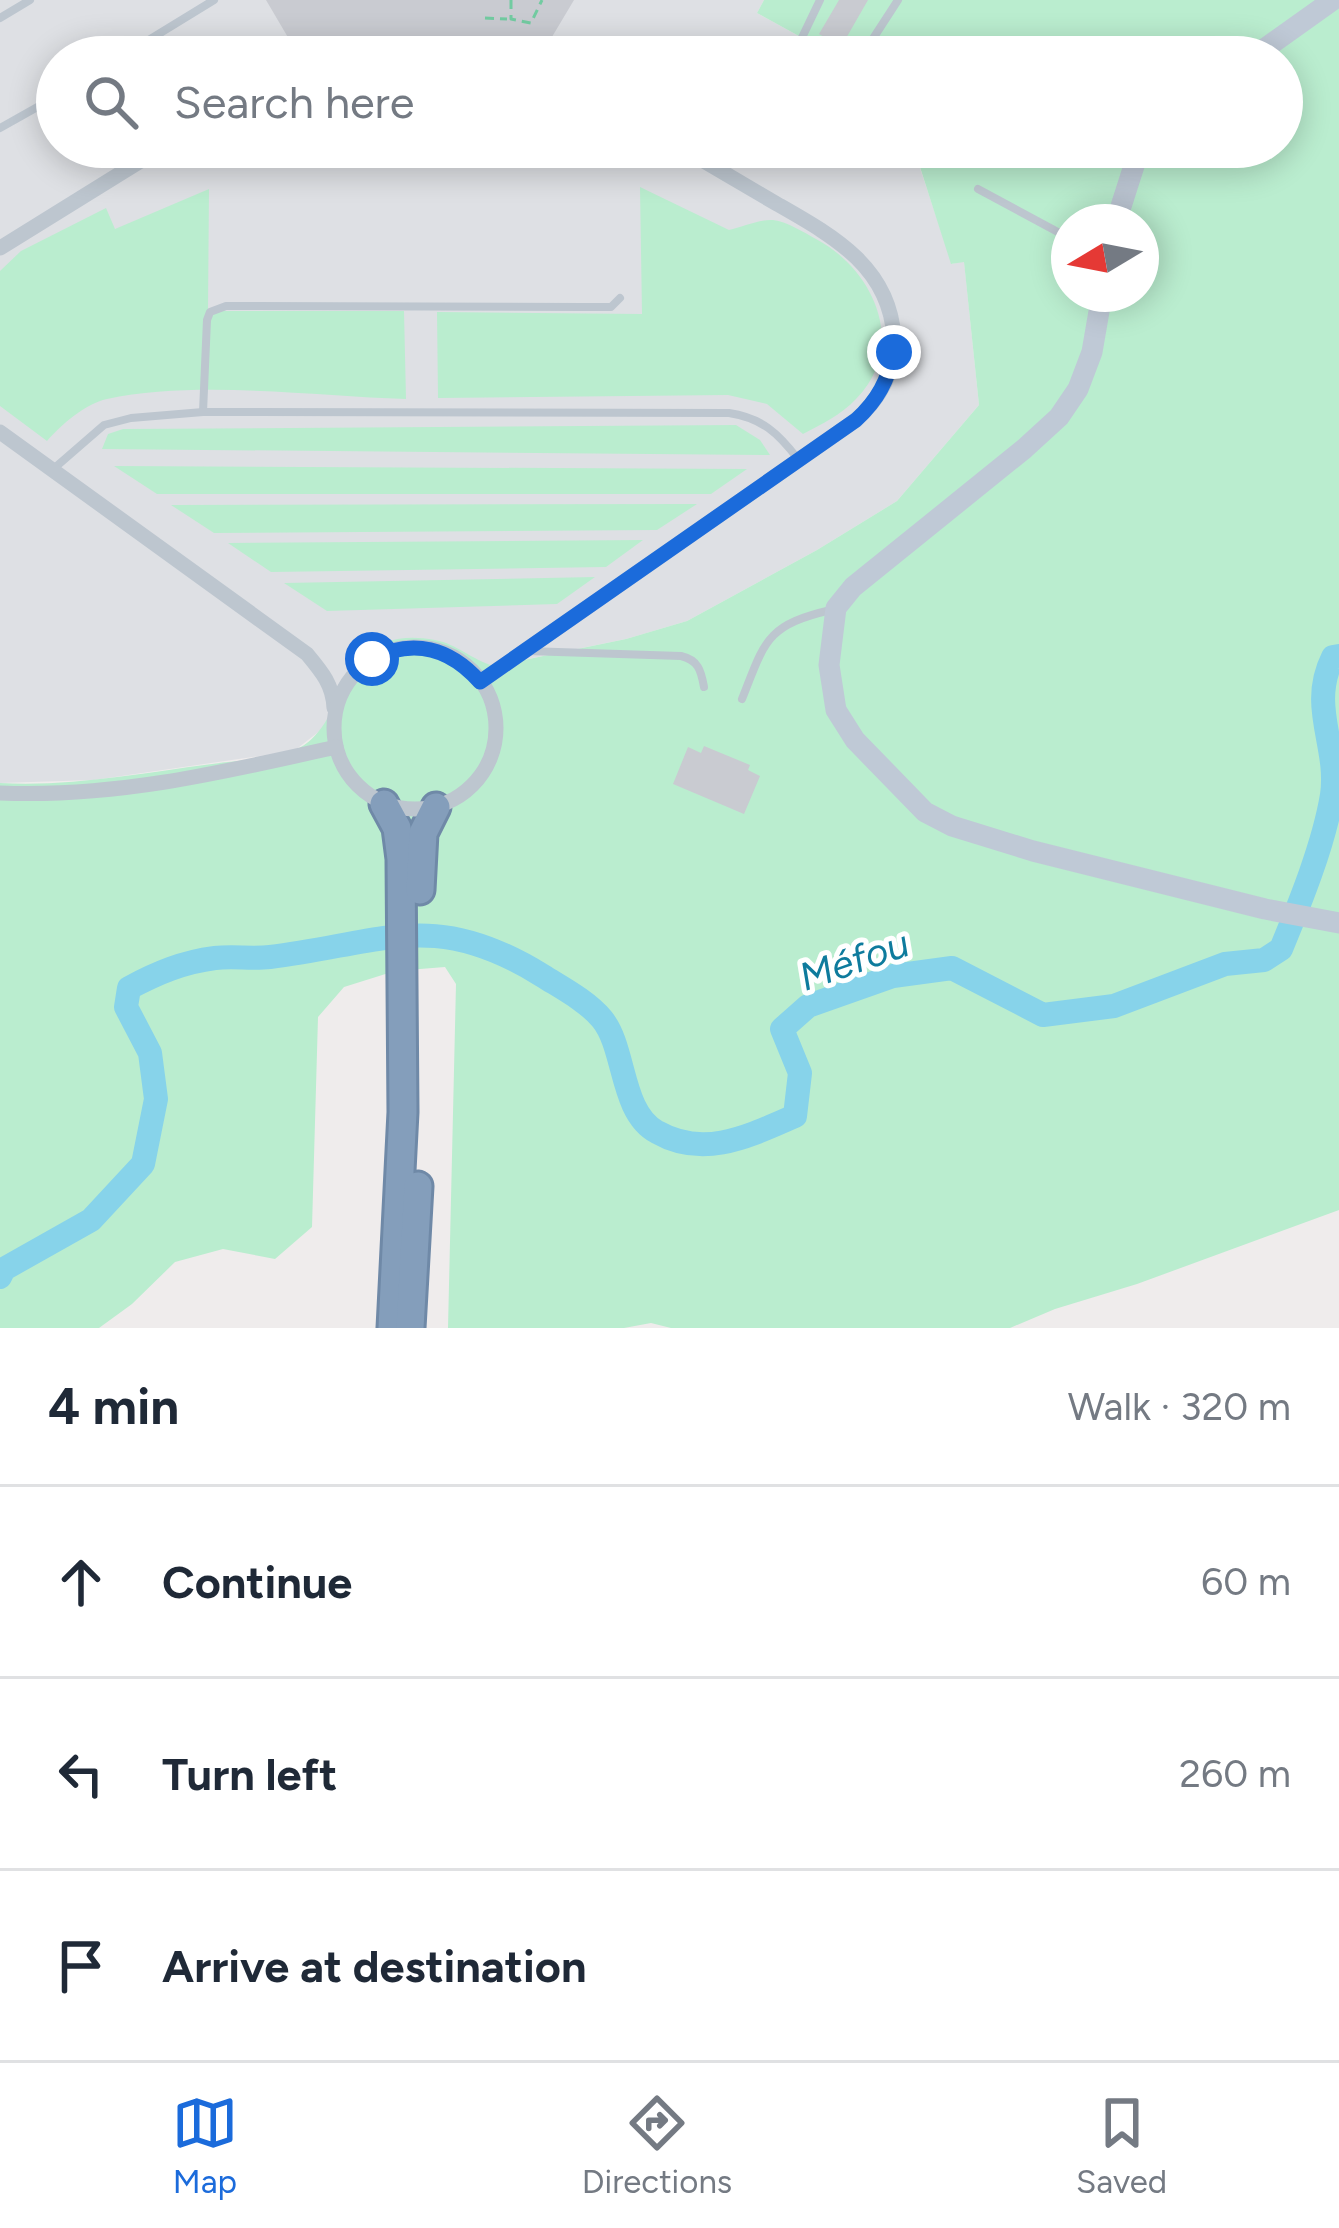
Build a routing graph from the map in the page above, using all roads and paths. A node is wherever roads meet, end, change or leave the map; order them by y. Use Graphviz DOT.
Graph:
graph roads {
  1 [pos="30,0"];
  2 [pos="214,0"];
  3 [pos="511,0"];
  4 [pos="542,0"];
  5 [pos="820,0"];
  6 [pos="898,0"];
  7 [pos="1333,0"];
  8 [pos="1,17"];
  9 [pos="485,18"];
  10 [pos="511,19"];
  11 [pos="155,36"];
  12 [pos="803,36"];
  13 [pos="875,36"];
  14 [pos="1282,36"];
  15 [pos="36,108"];
  16 [pos="0,128"];
  17 [pos="129,168"];
  18 [pos="717,168"];
  19 [pos="1133,168"];
  20 [pos="979,189"];
  21 [pos="1122,204"];
  22 [pos="1051,228"];
  23 [pos="0,248"];
  24 [pos="620,298"];
  25 [pos="1099,312"];
  26 [pos="203,412"];
  27 [pos="0,432"];
  28 [pos="799,460"];
  29 [pos="50,471"];
  30 [pos="836,608"];
  31 [pos="526,651"];
  32 [pos="480,682"];
  33 [pos="704,687"];
  34 [pos="742,699"];
  35 [pos="334,717"];
  36 [pos="336,747"];
  37 [pos="0,793"];
  38 [pos="384,804"];
  39 [pos="436,807"];
  40 [pos="411,859"];
  41 [pos="1335,923"];
  42 [pos="411,1027"];
  43 [pos="392,1328"];
  44 [pos="410,1328"];
  1 -- 8 [label="lane"];
  2 -- 11 [label="lane"];
  3 -- 10 [label="path"];
  4 -- 10 [label="path"];
  5 -- 12 [label="lane"];
  6 -- 13 [label="lane"];
  7 -- 14 [label="main road"];
  9 -- 10 [label="path"];
  15 -- 16 [label="lane"];
  17 -- 23 [label="street"];
  18 -- 28 [label="street"];
  19 -- 21 [label="main road"];
  20 -- 22 [label="lane"];
  24 -- 26 [label="lane"];
  25 -- 30 [label="main road"];
  26 -- 28 [label="lane"];
  26 -- 29 [label="lane"];
  27 -- 29 [label="street"];
  28 -- 31 [label="street"];
  29 -- 35 [label="street"];
  30 -- 34 [label="lane"];
  30 -- 41 [label="main road"];
  31 -- 32 [label="street"];
  31 -- 33 [label="lane"];
  32 -- 35 [label="street"];
  32 -- 39 [label="street"];
  35 -- 36 [label="street"];
  36 -- 37 [label="street"];
  36 -- 38 [label="street"];
  38 -- 39 [label="street"];
  38 -- 40 [label="highway"];
  39 -- 40 [label="highway"];
  40 -- 42 [label="highway"];
  42 -- 43 [label="highway"];
  42 -- 44 [label="highway"];
}
